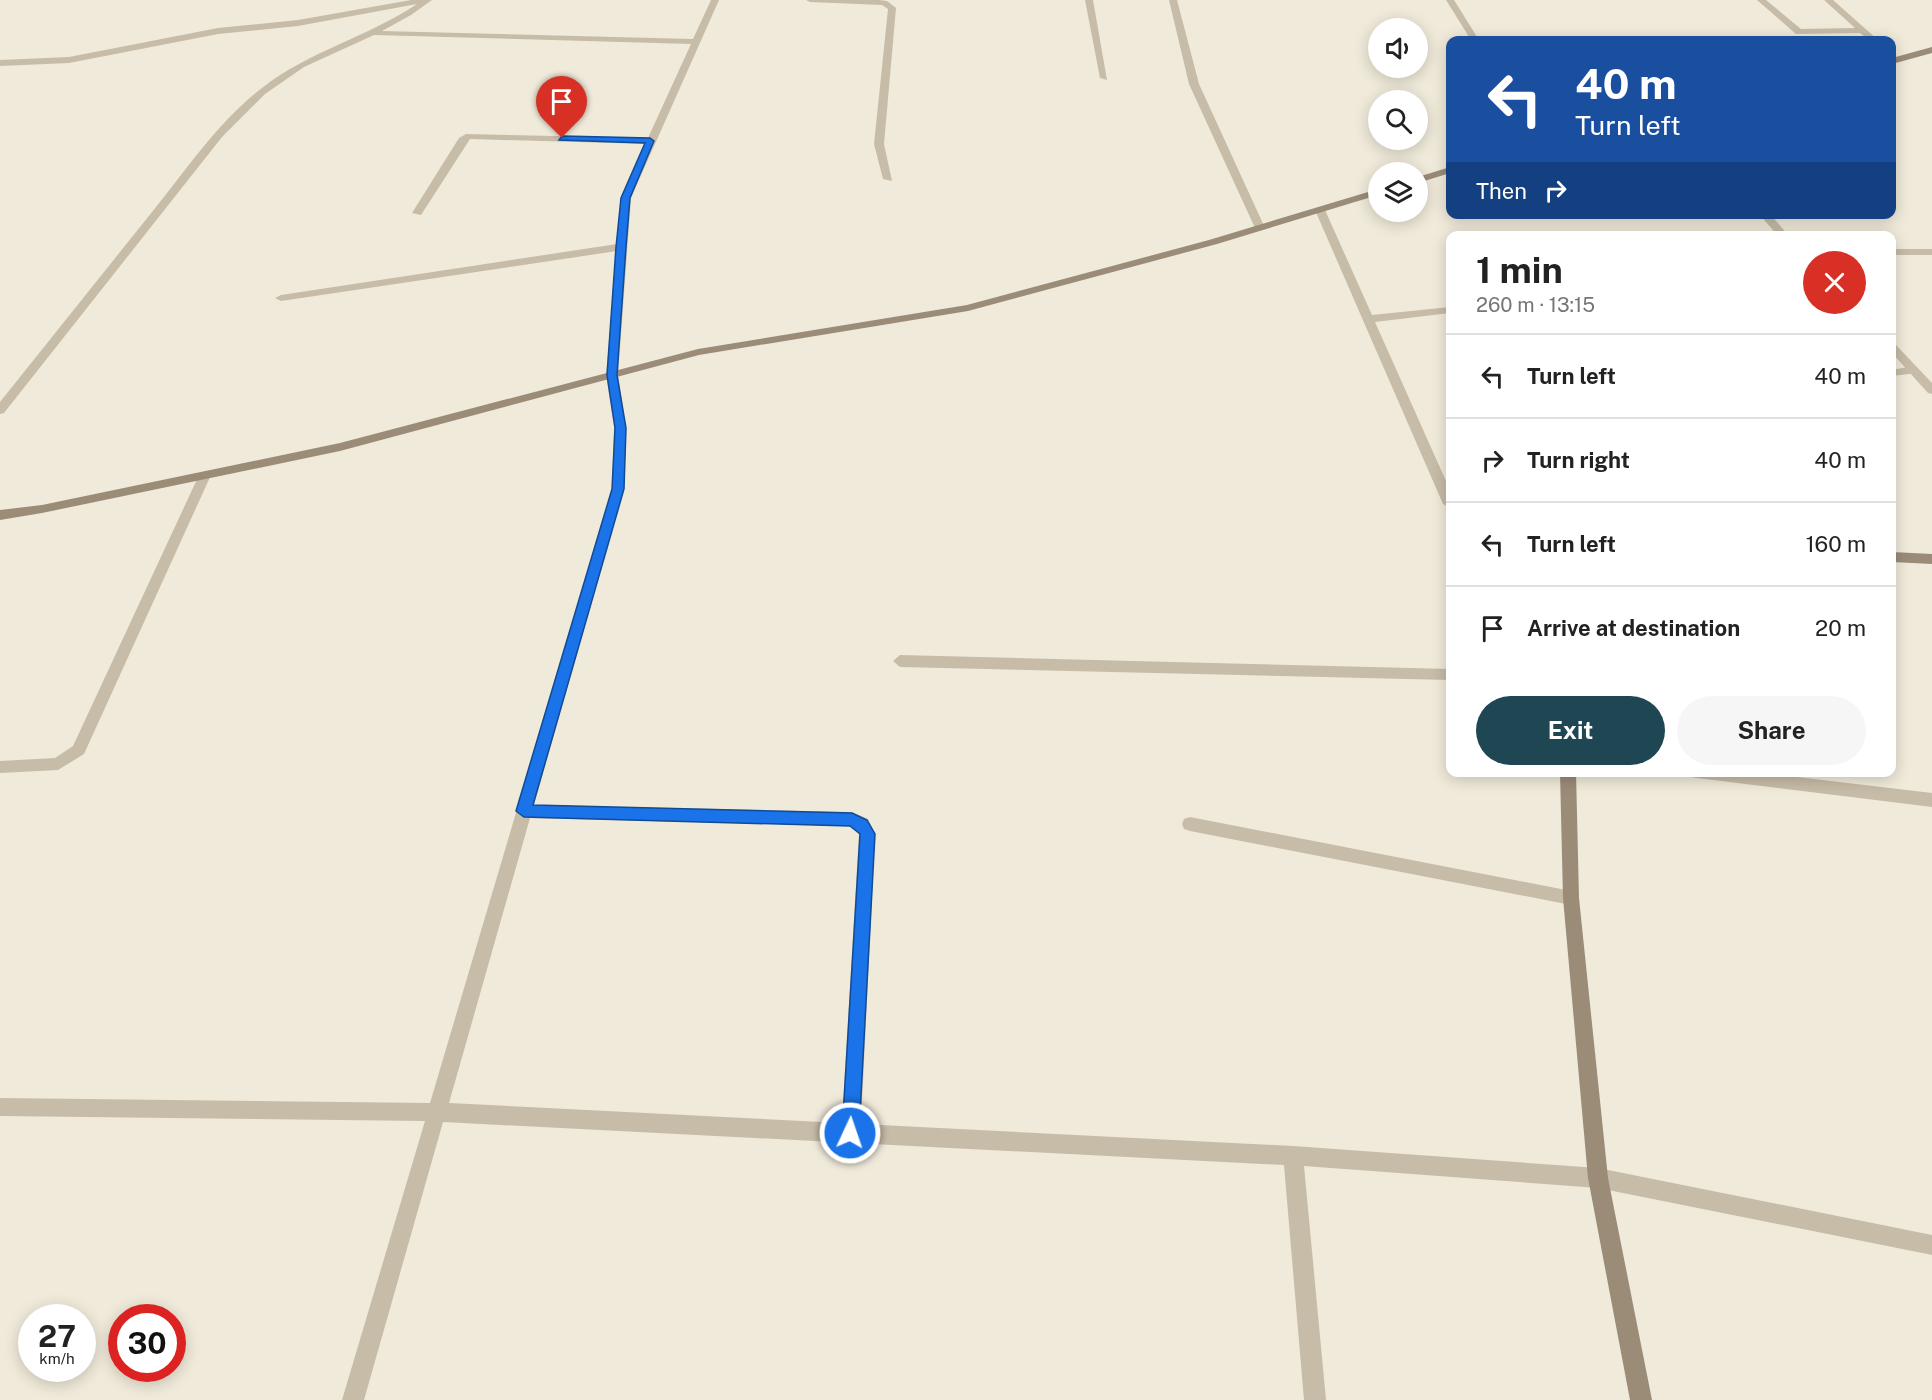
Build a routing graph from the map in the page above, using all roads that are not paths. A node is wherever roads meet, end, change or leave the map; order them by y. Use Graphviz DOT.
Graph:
graph roads {
  1 [pos="427,0"];
  2 [pos="715,0"];
  3 [pos="810,0"];
  4 [pos="1089,0"];
  5 [pos="1173,0"];
  6 [pos="1450,0"];
  7 [pos="1761,0"];
  8 [pos="1828,0"];
  9 [pos="1862,30"];
  10 [pos="374,33"];
  11 [pos="1472,36"];
  12 [pos="1869,36"];
  13 [pos="696,42"];
  14 [pos="1932,50"];
  15 [pos="1896,58"];
  16 [pos="0,63"];
  17 [pos="1104,78"];
  18 [pos="650,141"];
  19 [pos="1446,171"];
  20 [pos="1428,177"];
  21 [pos="888,179"];
  22 [pos="1368,195"];
  23 [pos="1320,210"];
  24 [pos="417,213"];
  25 [pos="1769,219"];
  26 [pos="1260,228"];
  27 [pos="1779,231"];
  28 [pos="621,247"];
  29 [pos="1896,252"];
  30 [pos="1932,252"];
  31 [pos="281,298"];
  32 [pos="1446,310"];
  33 [pos="1369,319"];
  34 [pos="1896,352"];
  35 [pos="1913,370"];
  36 [pos="1896,372"];
  37 [pos="612,375"];
  38 [pos="1932,390"];
  39 [pos="0,410"];
  40 [pos="205,475"];
  41 [pos="1446,495"];
  42 [pos="0,515"];
  43 [pos="1896,557"];
  44 [pos="1932,559"];
  45 [pos="900,662"];
  46 [pos="1446,675"];
  47 [pos="0,767"];
  48 [pos="1568,777"];
  49 [pos="1739,777"];
  50 [pos="1932,800"];
  51 [pos="524,811"];
  52 [pos="1190,824"];
  53 [pos="1571,898"];
  54 [pos="0,1107"];
  55 [pos="436,1112"];
  56 [pos="850,1133"];
  57 [pos="1293,1156"];
  58 [pos="1598,1178"];
  59 [pos="1932,1245"];
  60 [pos="353,1400"];
  61 [pos="1315,1400"];
  62 [pos="1641,1400"];
  1 -- 10 [label="street"];
  1 -- 16 [label="street"];
  2 -- 13 [label="street"];
  3 -- 21 [label="street"];
  4 -- 17 [label="street"];
  5 -- 26 [label="street"];
  6 -- 11 [label="street"];
  7 -- 9 [label="street"];
  8 -- 9 [label="street"];
  9 -- 12 [label="street"];
  10 -- 13 [label="street"];
  10 -- 39 [label="street"];
  13 -- 18 [label="street"];
  14 -- 15 [label="street"];
  18 -- 24 [label="street"];
  18 -- 28 [label="street"];
  19 -- 20 [label="street"];
  22 -- 23 [label="street"];
  23 -- 26 [label="street"];
  23 -- 33 [label="street"];
  25 -- 27 [label="street"];
  26 -- 37 [label="street"];
  28 -- 31 [label="street"];
  28 -- 37 [label="street"];
  29 -- 30 [label="street"];
  32 -- 33 [label="street"];
  33 -- 41 [label="street"];
  34 -- 35 [label="street"];
  35 -- 36 [label="street"];
  35 -- 38 [label="street"];
  37 -- 40 [label="street"];
  37 -- 51 [label="street"];
  40 -- 42 [label="street"];
  40 -- 47 [label="street"];
  43 -- 44 [label="street"];
  45 -- 46 [label="street"];
  48 -- 53 [label="street"];
  49 -- 50 [label="street"];
  51 -- 55 [label="street"];
  51 -- 56 [label="street"];
  52 -- 53 [label="street"];
  53 -- 58 [label="street"];
  54 -- 55 [label="street"];
  55 -- 56 [label="street"];
  55 -- 60 [label="street"];
  56 -- 57 [label="street"];
  57 -- 58 [label="street"];
  57 -- 61 [label="street"];
  58 -- 59 [label="street"];
  58 -- 62 [label="street"];
}
